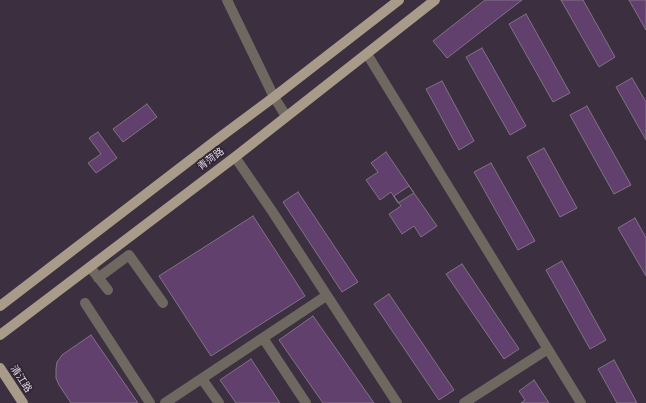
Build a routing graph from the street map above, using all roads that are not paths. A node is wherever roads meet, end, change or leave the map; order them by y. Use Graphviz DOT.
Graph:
graph roads {
  1 [pos="226,0"];
  2 [pos="400,0"];
  3 [pos="436,0"];
  4 [pos="367,54"];
  5 [pos="274,97"];
  6 [pos="286,116"];
  7 [pos="234,157"];
  8 [pos="90,267"];
  9 [pos="98,278"];
  10 [pos="108,290"];
  11 [pos="326,296"];
  12 [pos="85,303"];
  13 [pos="163,303"];
  14 [pos="0,306"];
  15 [pos="0,335"];
  16 [pos="263,338"];
  17 [pos="548,349"];
  18 [pos="0,368"];
  19 [pos="202,379"];
  20 [pos="23,403"];
  21 [pos="150,403"];
  22 [pos="165,403"];
  23 [pos="218,403"];
  24 [pos="306,403"];
  25 [pos="397,403"];
  26 [pos="464,403"];
  27 [pos="581,403"];
  1 -- 5 [label="street"];
  2 -- 5 [label="main road, 青菏路"];
  3 -- 4 [label="main road, 青菏路"];
  4 -- 6 [label="main road, 青菏路"];
  4 -- 17 [label="street"];
  5 -- 6 [label="street"];
  5 -- 14 [label="main road, 青菏路"];
  6 -- 7 [label="main road, 青菏路"];
  7 -- 8 [label="main road, 青菏路"];
  7 -- 11 [label="street"];
  8 -- 9 [label="street"];
  8 -- 15 [label="main road, 青菏路"];
  9 -- 10 [label="street"];
  9 -- 13 [label="street"];
  11 -- 16 [label="street"];
  11 -- 25 [label="street"];
  12 -- 21 [label="street"];
  16 -- 19 [label="street"];
  16 -- 24 [label="street"];
  17 -- 26 [label="street"];
  17 -- 27 [label="street"];
  18 -- 20 [label="main road, 清江路"];
  19 -- 22 [label="street"];
  19 -- 23 [label="street"];
}
